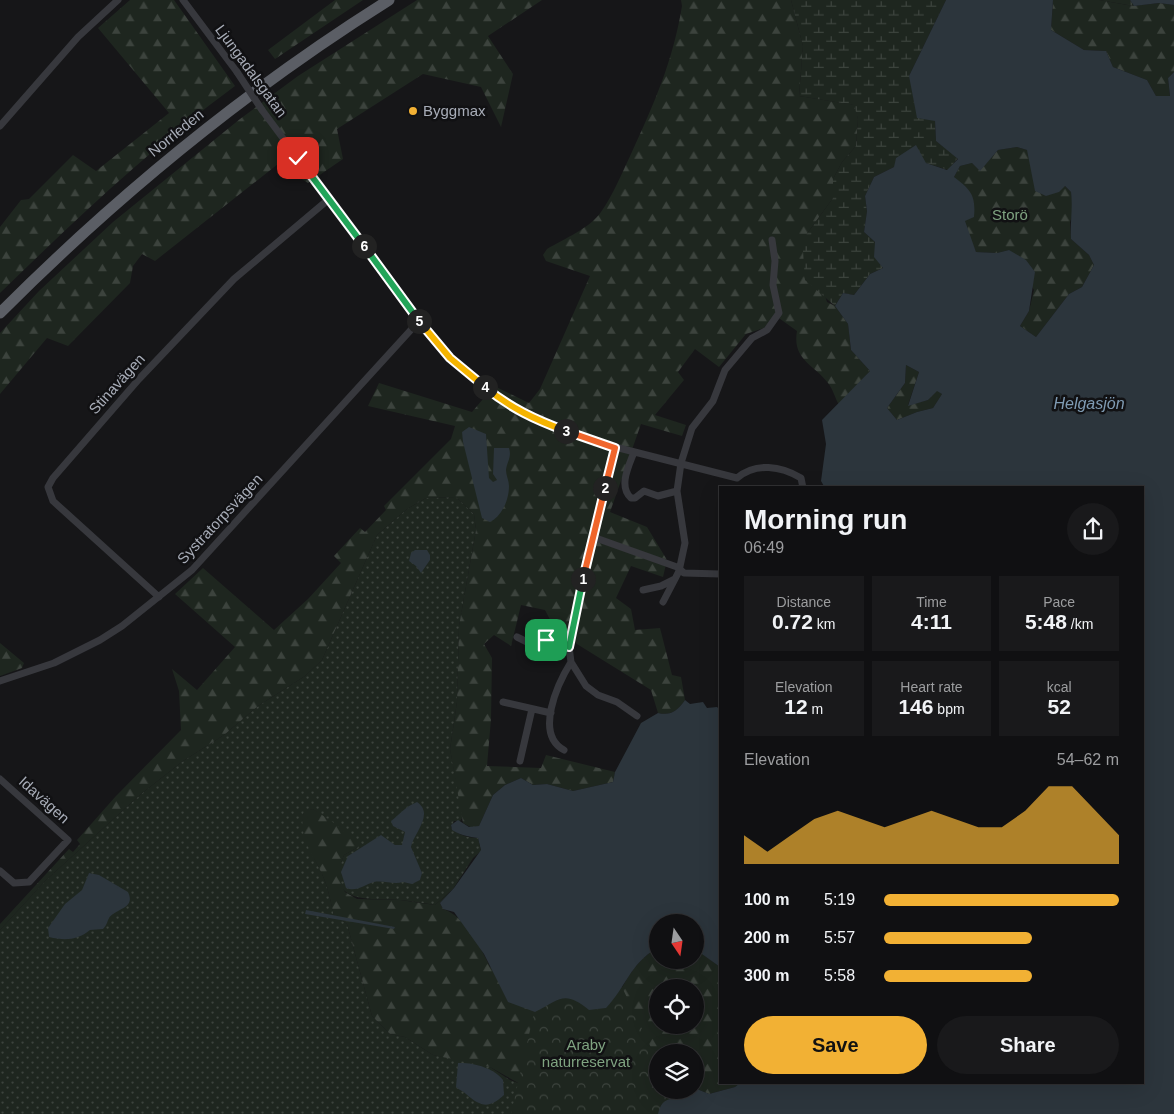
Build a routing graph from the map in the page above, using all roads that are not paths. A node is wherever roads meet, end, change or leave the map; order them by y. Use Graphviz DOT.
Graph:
graph roads {
  1 [pos="118,0"];
  2 [pos="183,0"];
  3 [pos="377,0"];
  4 [pos="389,0"];
  5 [pos="0,126"];
  6 [pos="329,199"];
  7 [pos="772,240"];
  8 [pos="0,305"];
  9 [pos="0,314"];
  10 [pos="419,320"];
  11 [pos="615,448"];
  12 [pos="634,452"];
  13 [pos="681,463"];
  14 [pos="803,486"];
  15 [pos="677,491"];
  16 [pos="593,537"];
  17 [pos="679,571"];
  18 [pos="719,574"];
  19 [pos="675,578"];
  20 [pos="643,590"];
  21 [pos="159,597"];
  22 [pos="663,602"];
  23 [pos="516,637"];
  24 [pos="569,647"];
  25 [pos="570,662"];
  26 [pos="0,681"];
  27 [pos="503,702"];
  28 [pos="532,708"];
  29 [pos="551,713"];
  30 [pos="637,716"];
  31 [pos="564,750"];
  32 [pos="520,762"];
  33 [pos="0,779"];
  34 [pos="0,871"];
  1 -- 5 [label="street"];
  2 -- 6 [label="street, Ljungadalsgatan, bridge"];
  3 -- 8 [label="highway, Norrleden"];
  4 -- 9 [label="highway, Norrleden"];
  6 -- 10 [label="street, Ljungadalsgatan"];
  6 -- 21 [label="street, Stinavägen"];
  7 -- 13 [label="street"];
  10 -- 11 [label="street, Ljungadalsgatan"];
  10 -- 21 [label="street, Systratorpsvägen"];
  11 -- 12 [label="street, Ljungadalsgatan"];
  11 -- 16 [label="street"];
  12 -- 13 [label="street, Ljungadalsgatan"];
  12 -- 15 [label="street"];
  13 -- 14 [label="street, Ljungadalsgatan"];
  13 -- 15 [label="street"];
  15 -- 17 [label="street"];
  16 -- 17 [label="street"];
  16 -- 24 [label="street"];
  17 -- 18 [label="street"];
  17 -- 19 [label="street"];
  19 -- 20 [label="street"];
  19 -- 22 [label="street"];
  21 -- 26 [label="street, Systratorpsvägen"];
  23 -- 24 [label="street"];
  24 -- 25 [label="street"];
  25 -- 29 [label="street"];
  25 -- 30 [label="street"];
  27 -- 28 [label="street"];
  28 -- 29 [label="street"];
  28 -- 32 [label="street"];
  29 -- 31 [label="street"];
  33 -- 34 [label="street, Idavägen"];
}
